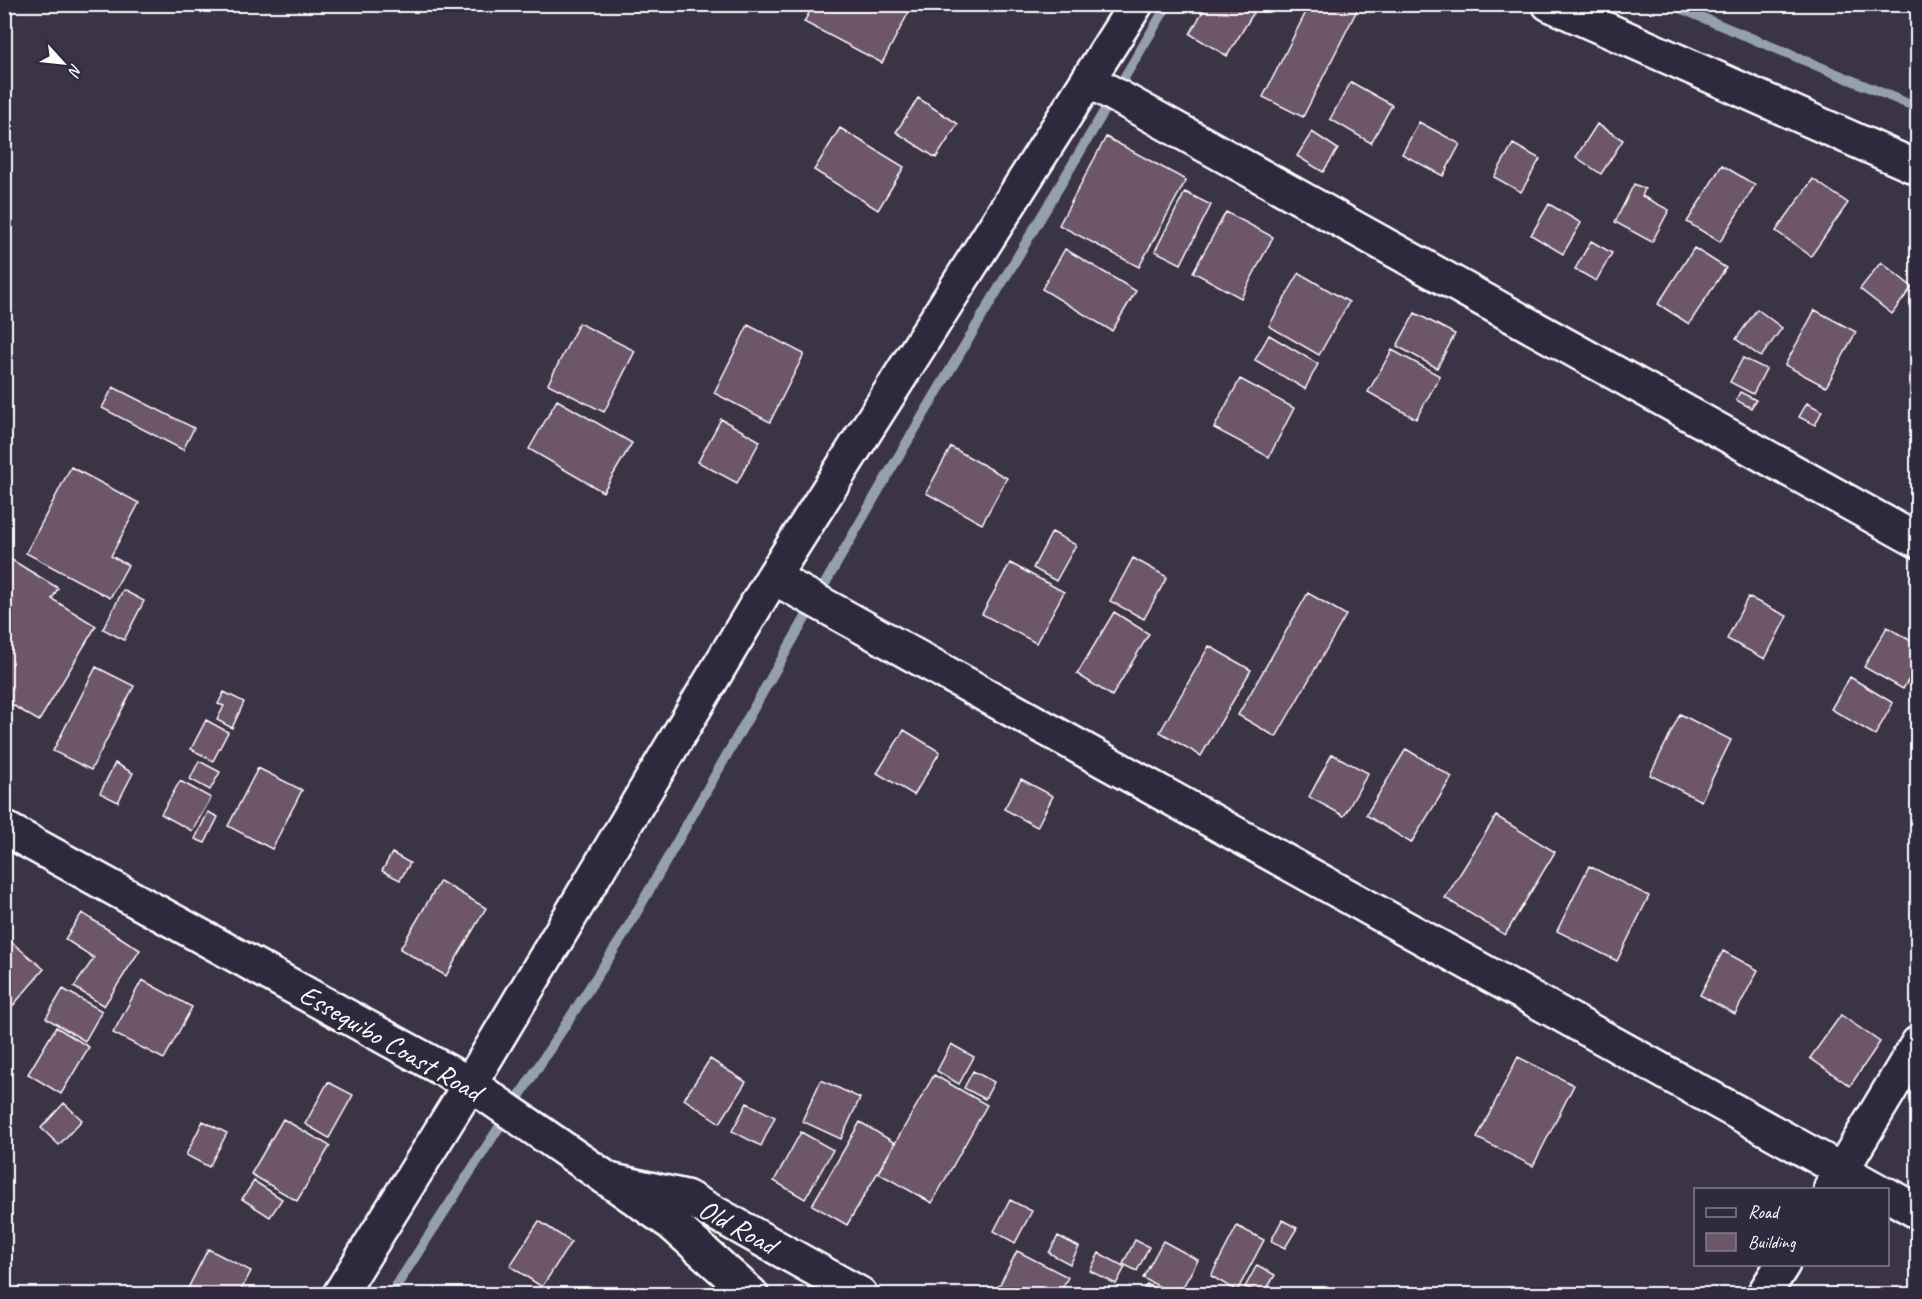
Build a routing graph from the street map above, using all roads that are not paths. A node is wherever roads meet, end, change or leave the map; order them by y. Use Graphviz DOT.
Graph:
graph roads {
  1 [pos="1136,4"];
  2 [pos="1549,4"];
  3 [pos="1088,80"];
  4 [pos="1917,168"];
  5 [pos="1917,541"];
  6 [pos="773,577"];
  7 [pos="4,828"];
  8 [pos="1917,1042"];
  9 [pos="470,1084"];
  10 [pos="607,1180"];
  11 [pos="1836,1180"];
  12 [pos="1869,1188"];
  13 [pos="1889,1197"];
  14 [pos="1917,1212"];
  15 [pos="1782,1266"];
  16 [pos="340,1294"];
  17 [pos="751,1294"];
  18 [pos="860,1294"];
  19 [pos="1764,1294"];
  1 -- 3 [label="street"];
  2 -- 4 [label="street"];
  3 -- 5 [label="street"];
  3 -- 6 [label="street"];
  6 -- 9 [label="street"];
  6 -- 11 [label="street"];
  7 -- 9 [label="street, Essequibo Coast Road"];
  8 -- 11 [label="street"];
  9 -- 10 [label="street, Essequibo Coast Road"];
  9 -- 16 [label="street"];
  10 -- 17 [label="street, Essequibo Coast Road"];
  10 -- 18 [label="street, Old Road"];
  11 -- 12 [label="street"];
  13 -- 14 [label="street"];
  15 -- 19 [label="street"];
}
